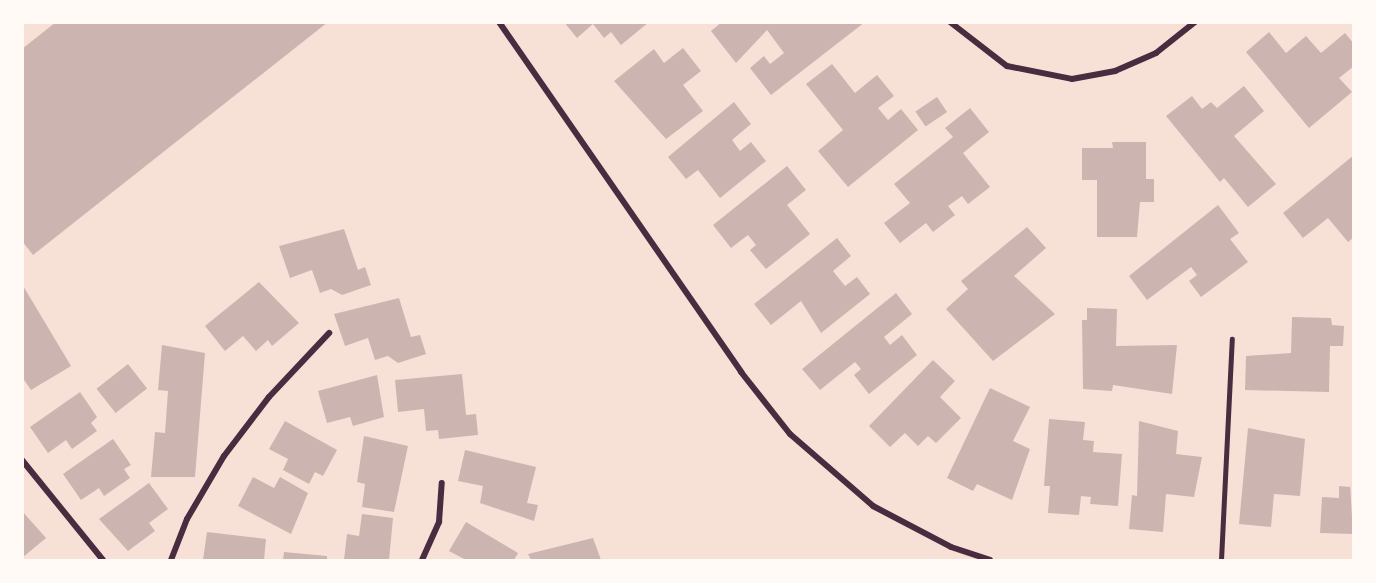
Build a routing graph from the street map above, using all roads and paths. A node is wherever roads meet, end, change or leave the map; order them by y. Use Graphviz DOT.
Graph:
graph roads {
  1 [pos="499,22"];
  2 [pos="950,22"];
  3 [pos="1195,22"];
  4 [pos="329,333"];
  5 [pos="1232,339"];
  6 [pos="22,460"];
  7 [pos="442,483"];
  8 [pos="103,561"];
  9 [pos="171,561"];
  10 [pos="422,561"];
  11 [pos="990,561"];
  12 [pos="1221,561"];
  1 -- 11 [label="street"];
  2 -- 3 [label="street"];
  4 -- 9 [label="street"];
  5 -- 12 [label="lane"];
  6 -- 8 [label="street"];
  7 -- 10 [label="street"];
}
